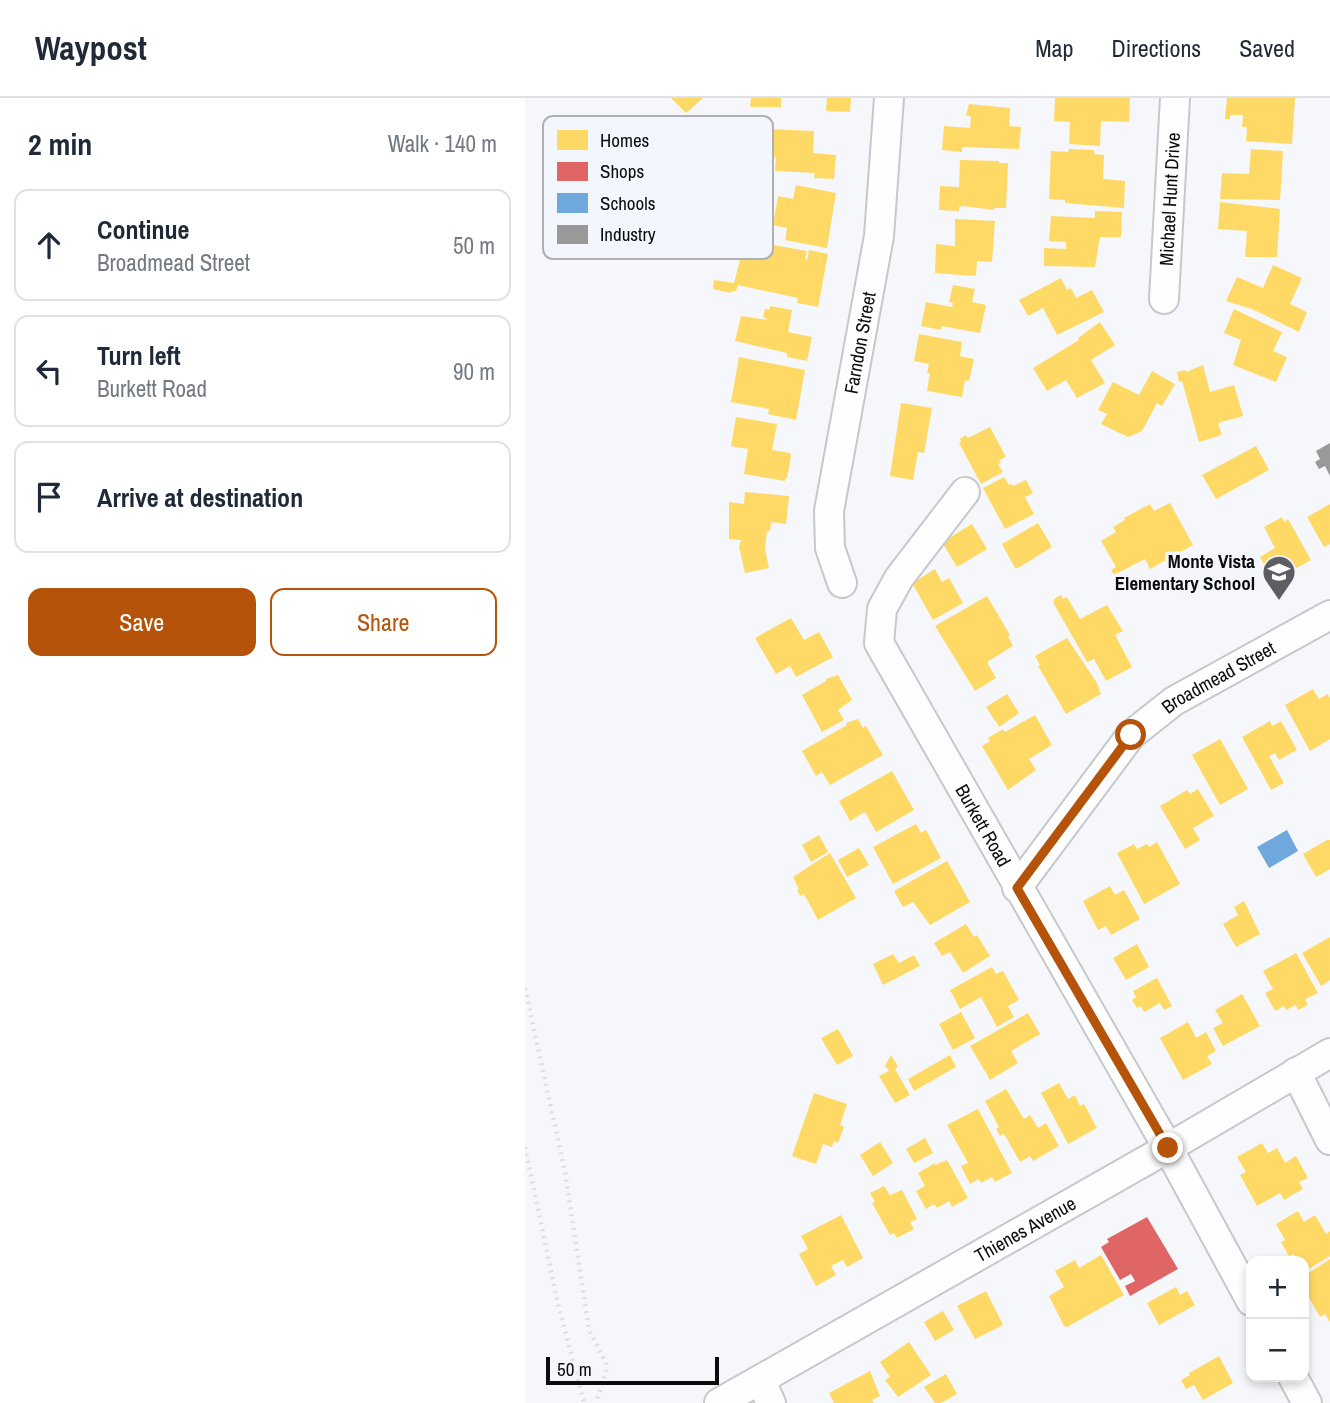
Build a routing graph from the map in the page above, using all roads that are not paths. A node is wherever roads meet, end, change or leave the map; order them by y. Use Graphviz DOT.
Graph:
graph roads {
  1 [pos="889,98"];
  2 [pos="1175,98"];
  3 [pos="1164,299"];
  4 [pos="965,492"];
  5 [pos="842,583"];
  6 [pos="1330,615"];
  7 [pos="1017,888"];
  8 [pos="1330,1053"];
  9 [pos="1296,1072"];
  10 [pos="1330,1140"];
  11 [pos="1168,1148"];
  12 [pos="1246,1292"];
  13 [pos="1296,1382"];
  14 [pos="766,1392"];
  15 [pos="719,1403"];
  16 [pos="1307,1403"];
  1 -- 5 [label="street, Farndon Street"];
  2 -- 3 [label="street, Michael Hunt Drive"];
  4 -- 7 [label="street, Burkett Road"];
  6 -- 7 [label="street, Broadmead Street"];
  7 -- 11 [label="street, Burkett Road"];
  8 -- 9 [label="street, Thienes Avenue"];
  9 -- 10 [label="street"];
  9 -- 11 [label="street, Thienes Avenue"];
  11 -- 12 [label="street, Burkett Road"];
  11 -- 14 [label="street, Thienes Avenue"];
  13 -- 16 [label="street"];
  14 -- 15 [label="street, Thienes Avenue"];
}
